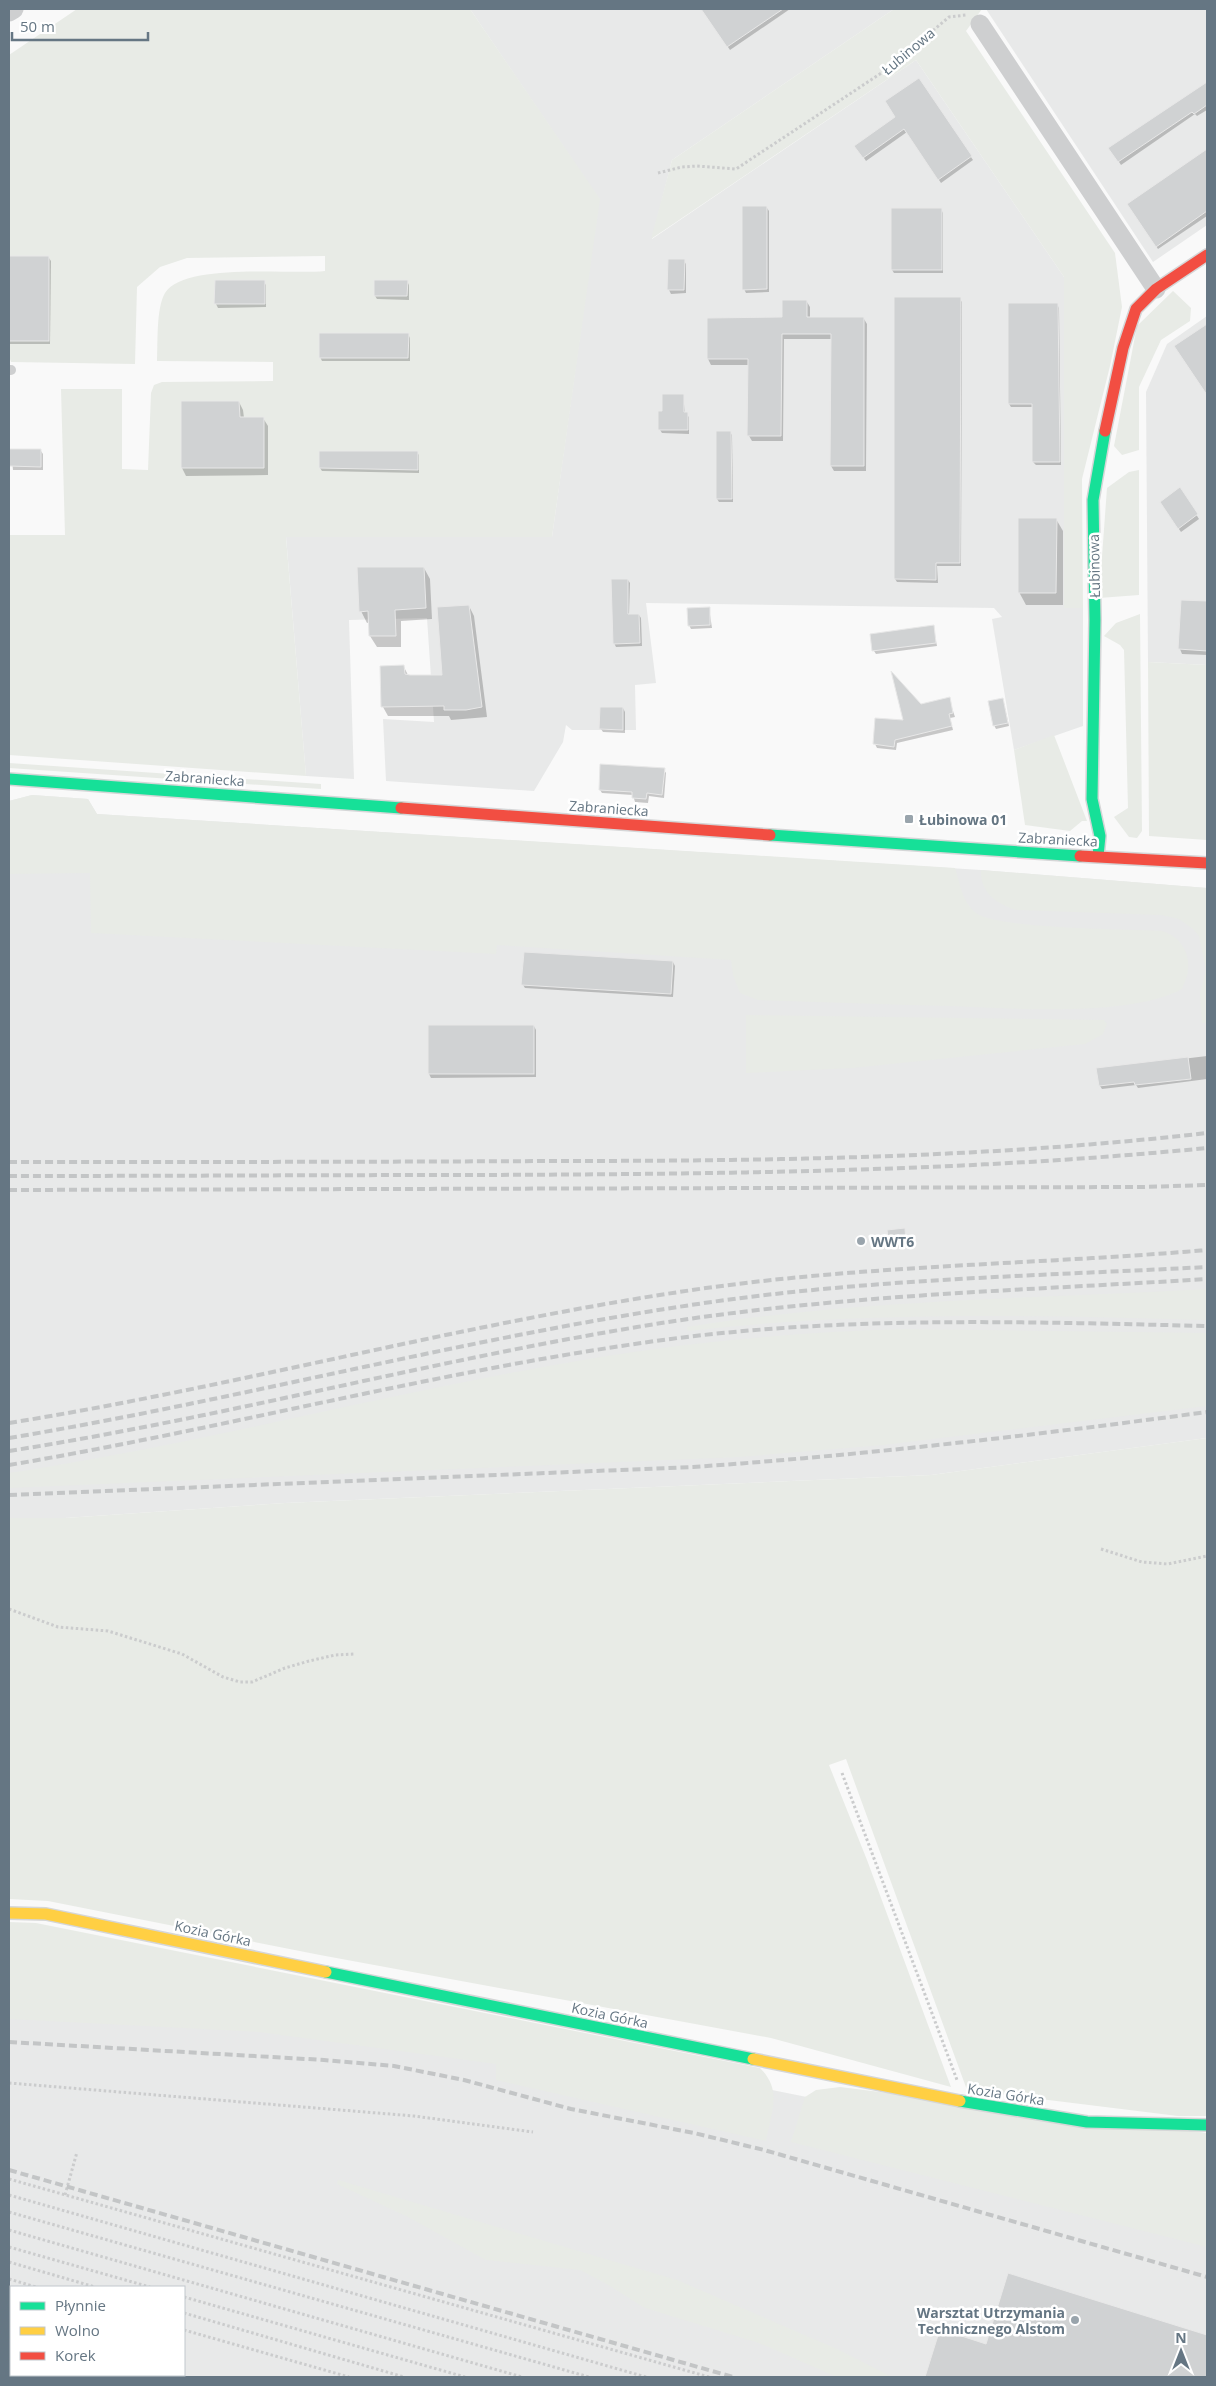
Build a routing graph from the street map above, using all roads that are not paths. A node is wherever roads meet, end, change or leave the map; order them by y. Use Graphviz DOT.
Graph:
graph roads {
  1 [pos="14,9"];
  2 [pos="9,12"];
  3 [pos="980,24"];
  4 [pos="1207,255"];
  5 [pos="1156,290"];
  6 [pos="9,779"];
  7 [pos="1098,856"];
  8 [pos="1207,863"];
  9 [pos="9,1913"];
  10 [pos="1207,2125"];
  1 -- 2 [label="street"];
  3 -- 5 [label="street"];
  4 -- 5 [label="street, Łubinowa"];
  5 -- 7 [label="street, Łubinowa"];
  6 -- 7 [label="street, Zabraniecka"];
  7 -- 8 [label="street, Zabraniecka"];
  9 -- 10 [label="street, Kozia Górka"];
}
